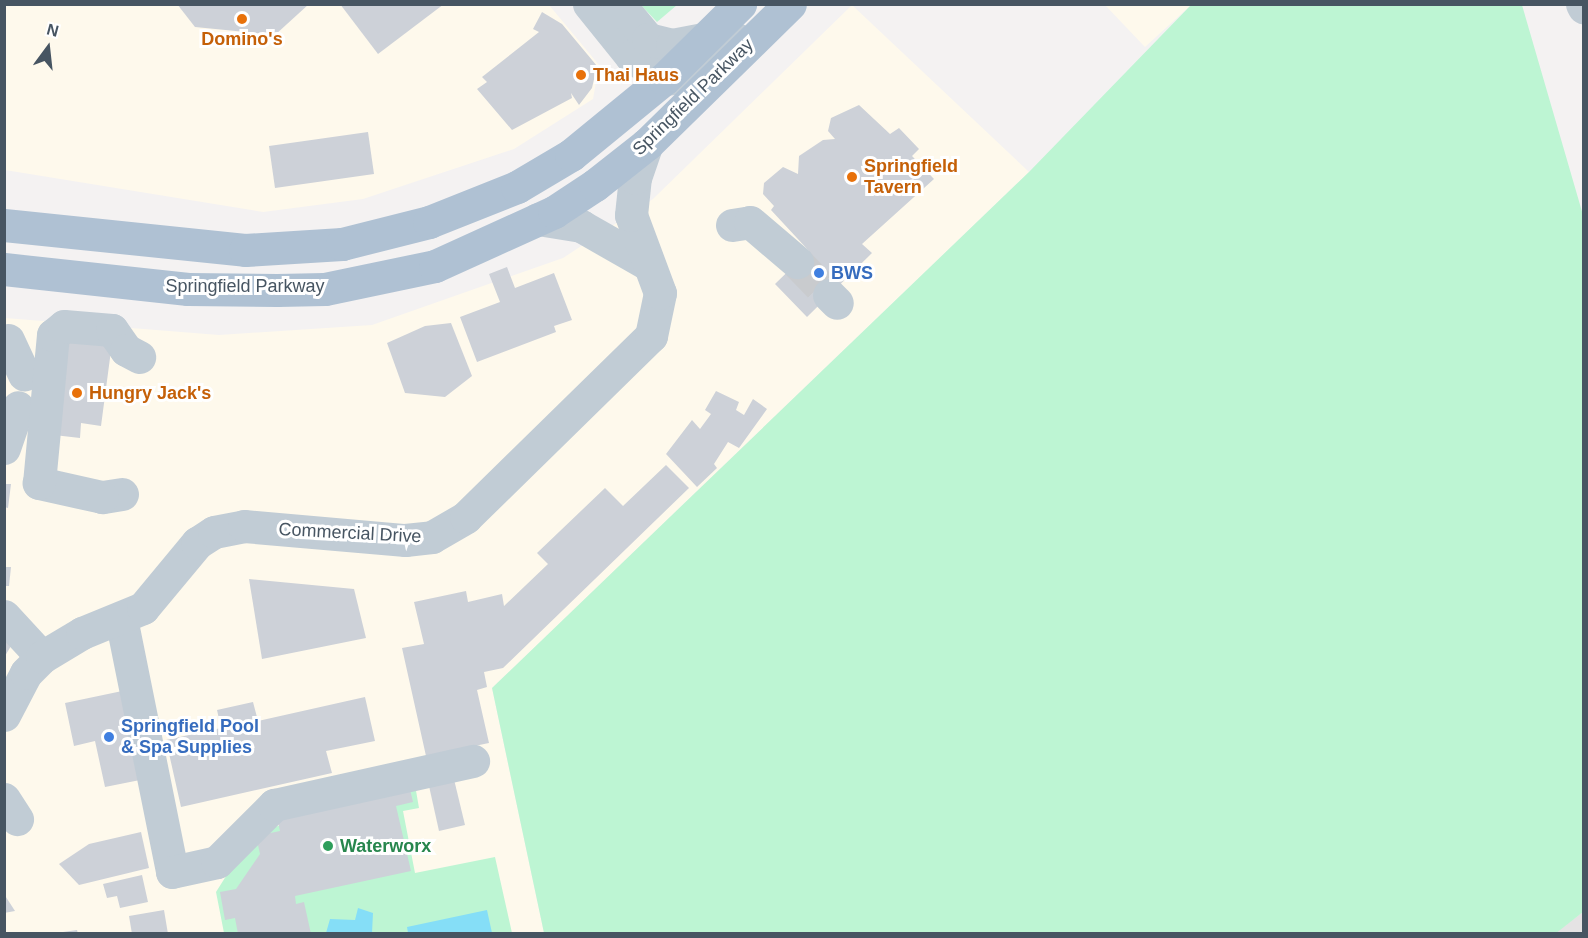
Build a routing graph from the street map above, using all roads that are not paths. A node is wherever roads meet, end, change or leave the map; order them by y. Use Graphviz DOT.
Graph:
graph roads {
  1 [pos="589,4"];
  2 [pos="619,4"];
  3 [pos="740,4"];
  4 [pos="773,4"];
  5 [pos="790,4"];
  6 [pos="703,39"];
  7 [pos="631,56"];
  8 [pos="664,79"];
  9 [pos="628,110"];
  10 [pos="647,144"];
  11 [pos="538,219"];
  12 [pos="4,225"];
  13 [pos="732,225"];
  14 [pos="644,262"];
  15 [pos="797,262"];
  16 [pos="4,269"];
  17 [pos="8,340"];
  18 [pos="139,357"];
  19 [pos="24,374"];
  20 [pos="18,407"];
  21 [pos="4,448"];
  22 [pos="122,494"];
  23 [pos="4,616"];
  24 [pos="121,618"];
  25 [pos="42,657"];
  26 [pos="4,715"];
  27 [pos="473,760"];
  1 -- 7 [label="street"];
  2 -- 6 [label="street"];
  3 -- 6 [label="main road, Springfield Parkway"];
  4 -- 8 [label="street"];
  5 -- 10 [label="main road, Springfield Parkway"];
  6 -- 8 [label="main road, Springfield Parkway"];
  7 -- 8 [label="street"];
  7 -- 9 [label="street"];
  8 -- 9 [label="main road, Springfield Parkway"];
  9 -- 12 [label="main road, Springfield Parkway"];
  10 -- 11 [label="main road, Springfield Parkway"];
  10 -- 14 [label="street, Commercial Drive"];
  11 -- 14 [label="street"];
  11 -- 16 [label="main road, Springfield Parkway"];
  13 -- 15 [label="street"];
  14 -- 24 [label="street, Commercial Drive"];
  17 -- 19 [label="street"];
  18 -- 22 [label="street"];
  20 -- 21 [label="street"];
  23 -- 25 [label="street"];
  24 -- 25 [label="street, Commercial Drive"];
  24 -- 27 [label="street"];
  25 -- 26 [label="street, Commercial Drive"];
}
